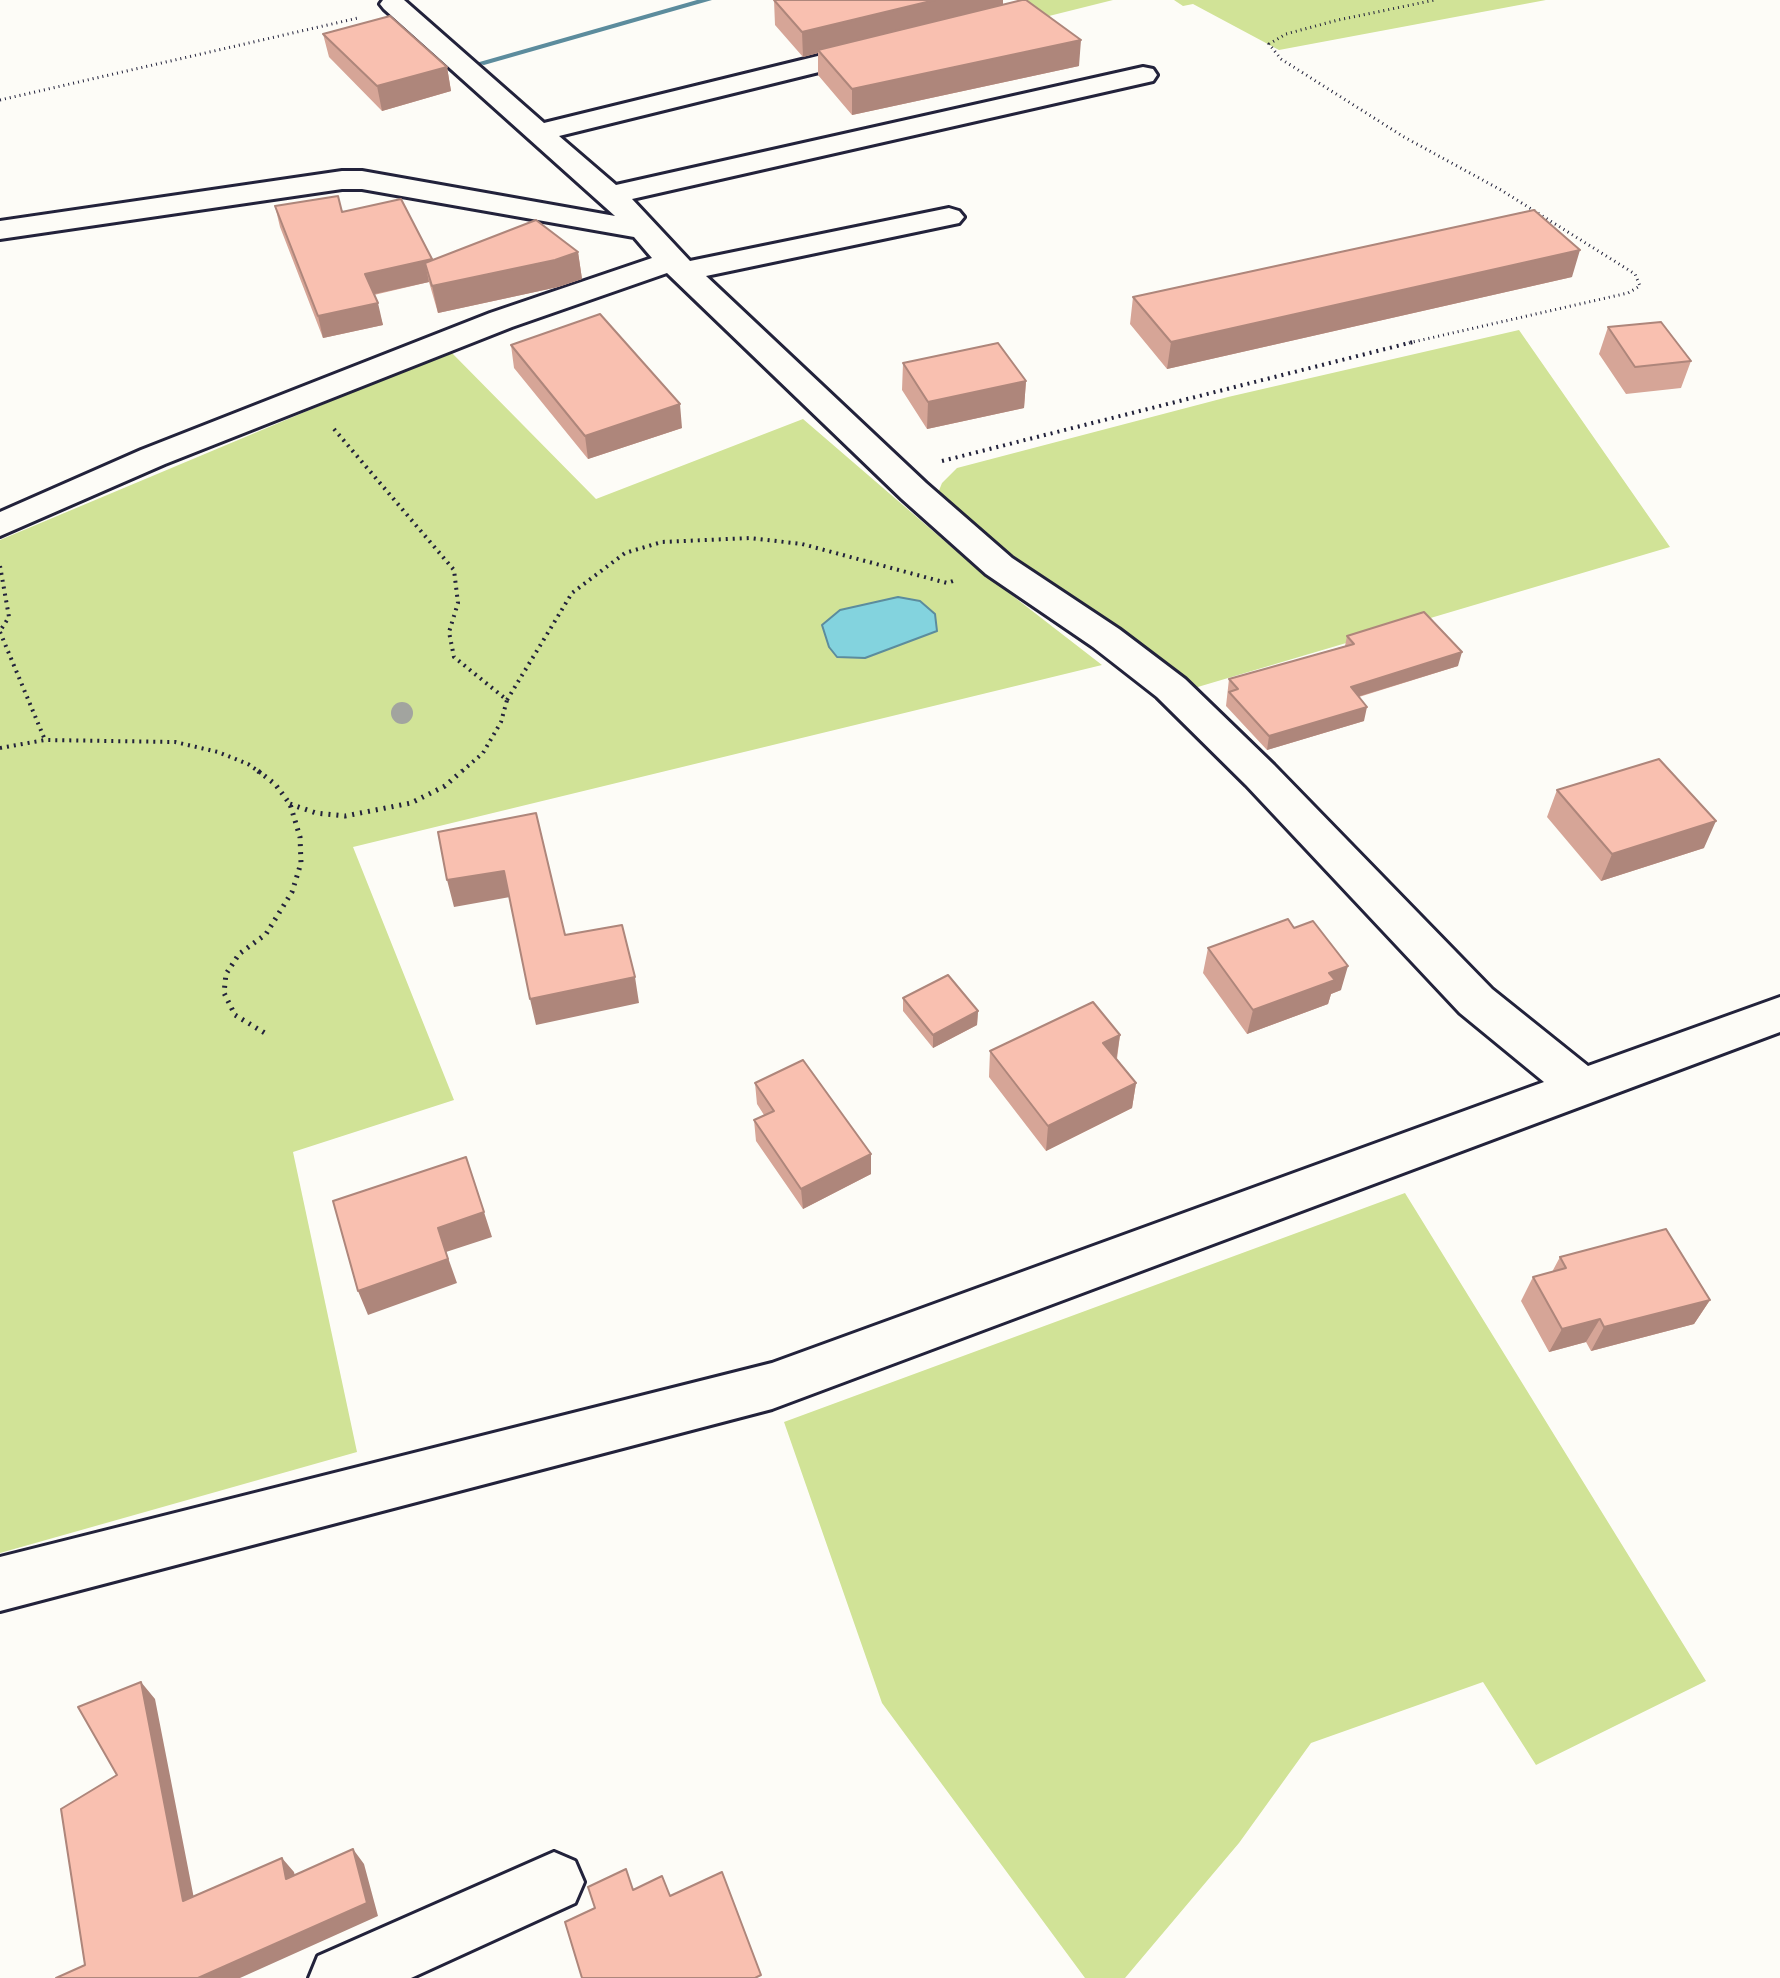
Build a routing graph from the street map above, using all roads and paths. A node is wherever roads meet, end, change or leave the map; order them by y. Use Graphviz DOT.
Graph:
graph roads {
  1 [pos="1435,0"];
  2 [pos="395,6"];
  3 [pos="906,43"];
  4 [pos="1143,75"];
  5 [pos="0,100"];
  6 [pos="540,132"];
  7 [pos="610,195"];
  8 [pos="949,217"];
  9 [pos="0,230"];
  10 [pos="644,230"];
  11 [pos="679,266"];
  12 [pos="306,397"];
  13 [pos="895,473"];
  14 [pos="0,525"];
  15 [pos="0,566"];
  16 [pos="999,566"];
  17 [pos="0,631"];
  18 [pos="507,700"];
  19 [pos="45,740"];
  20 [pos="0,748"];
  21 [pos="290,804"];
  22 [pos="1780,1014"];
  23 [pos="268,1035"];
  24 [pos="1582,1087"];
  25 [pos="0,1584"];
  26 [pos="554,1882"];
  27 [pos="340,1978"];
  1 -- 13 [label="path"];
  2 -- 5 [label="path"];
  2 -- 6 [label="street"];
  3 -- 6 [label="street"];
  4 -- 7 [label="street"];
  6 -- 7 [label="street"];
  7 -- 10 [label="street"];
  8 -- 11 [label="street"];
  9 -- 10 [label="street"];
  10 -- 11 [label="street"];
  11 -- 12 [label="street"];
  11 -- 13 [label="street"];
  12 -- 14 [label="street"];
  12 -- 18 [label="path"];
  13 -- 16 [label="street"];
  15 -- 17 [label="path"];
  16 -- 18 [label="path"];
  16 -- 24 [label="street"];
  17 -- 19 [label="path"];
  18 -- 21 [label="path"];
  19 -- 20 [label="path"];
  19 -- 21 [label="path"];
  21 -- 23 [label="path"];
  22 -- 24 [label="street"];
  24 -- 25 [label="street"];
  26 -- 27 [label="street"];
}
